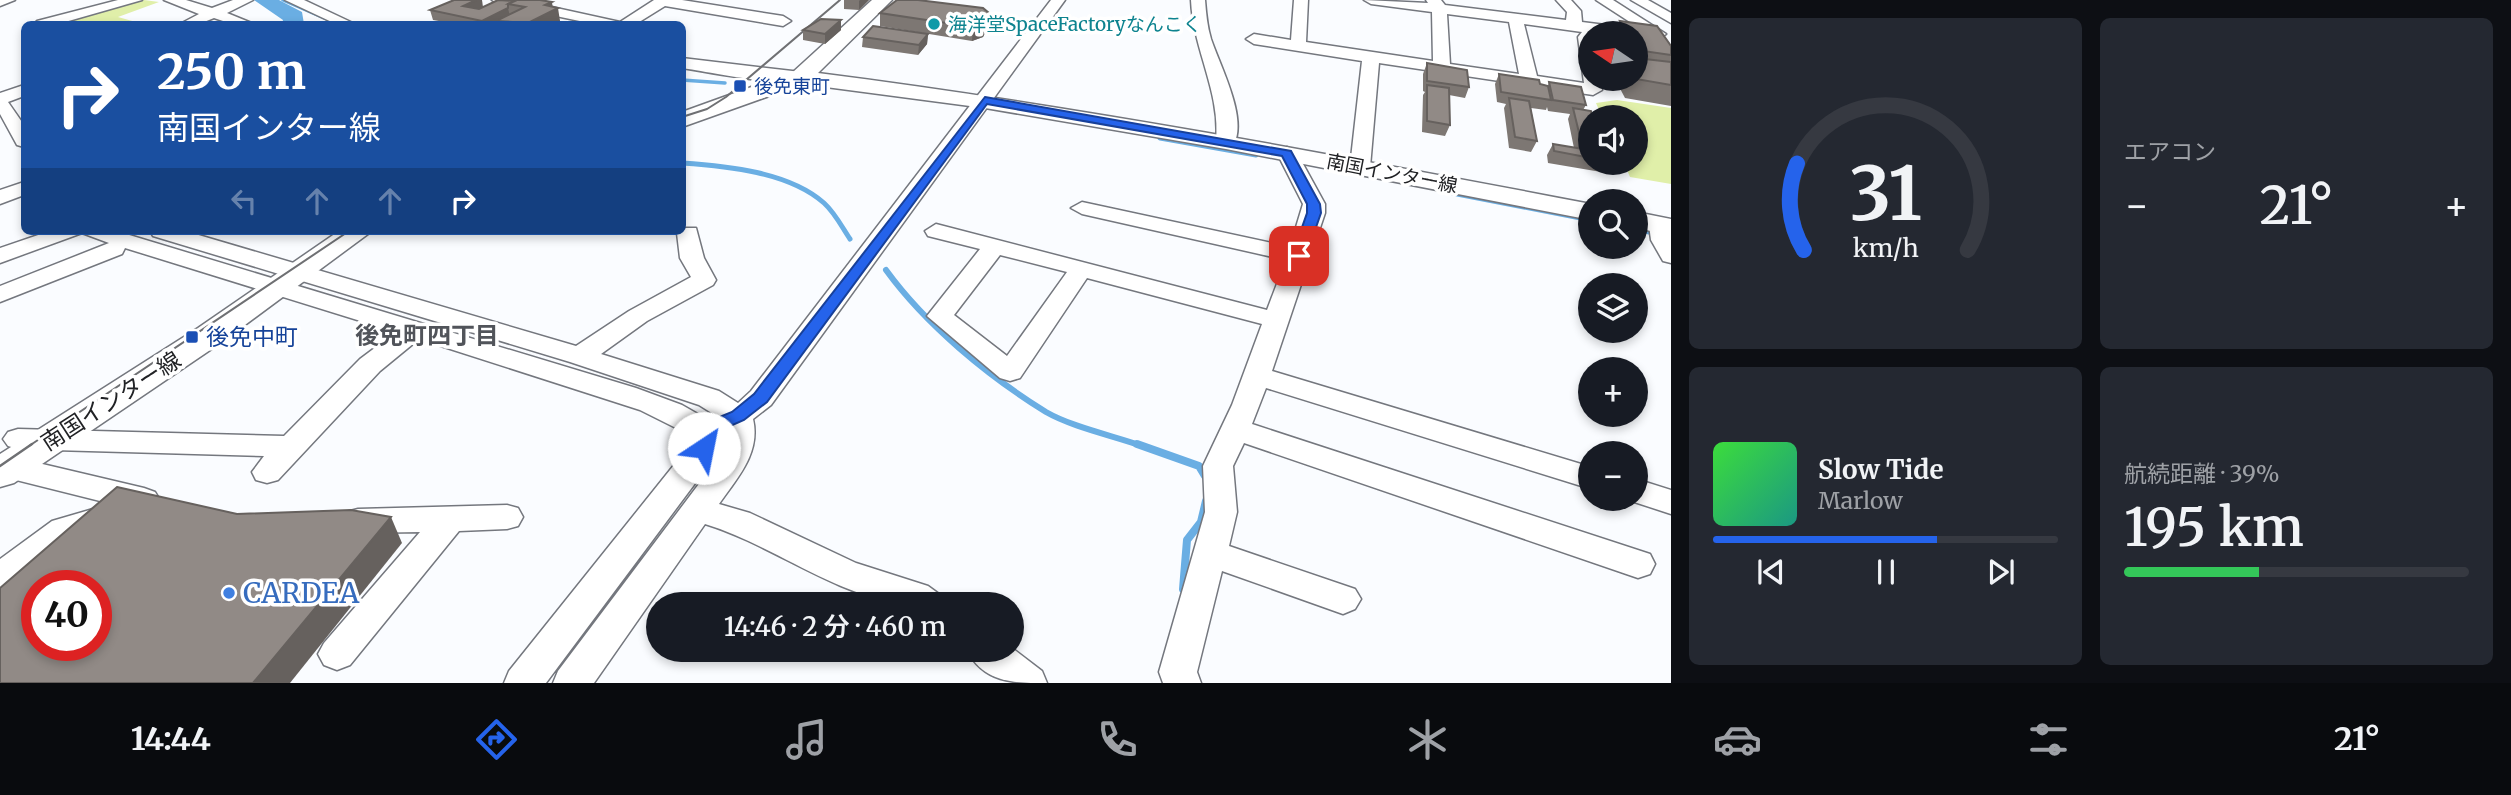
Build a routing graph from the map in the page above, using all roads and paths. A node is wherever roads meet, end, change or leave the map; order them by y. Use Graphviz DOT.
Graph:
graph roads {
  1 [pos="8,0"];
  2 [pos="135,0"];
  3 [pos="171,0"];
  4 [pos="246,0"];
  5 [pos="292,0"];
  6 [pos="499,0"];
  7 [pos="663,0"];
  8 [pos="714,0"];
  9 [pos="883,0"];
  10 [pos="1058,0"];
  11 [pos="1198,0"];
  12 [pos="1301,0"];
  13 [pos="1371,0"];
  14 [pos="1563,0"];
  15 [pos="1603,0"];
  16 [pos="1639,0"];
  17 [pos="0,2"];
  18 [pos="532,2"];
  19 [pos="1436,4"];
  20 [pos="587,5"];
  21 [pos="763,8"];
  22 [pos="217,13"];
  23 [pos="568,13"];
  24 [pos="1515,17"];
  25 [pos="1669,17"];
  26 [pos="54,21"];
  27 [pos="195,21"];
  28 [pos="238,21"];
  29 [pos="340,21"];
  30 [pos="601,21"];
  31 [pos="631,21"];
  32 [pos="783,21"];
  33 [pos="1574,24"];
  34 [pos="1578,25"];
  35 [pos="1648,36"];
  36 [pos="1667,38"];
  37 [pos="1254,39"];
  38 [pos="1298,46"];
  39 [pos="1371,57"];
  40 [pos="686,64"];
  41 [pos="1442,67"];
  42 [pos="801,77"];
  43 [pos="1530,80"];
  44 [pos="1578,88"];
  45 [pos="21,91"];
  46 [pos="0,99"];
  47 [pos="985,100"];
  48 [pos="740,101"];
  49 [pos="0,105"];
  50 [pos="686,110"];
  51 [pos="686,119"];
  52 [pos="21,136"];
  53 [pos="1226,142"];
  54 [pos="1287,153"];
  55 [pos="1360,167"];
  56 [pos="15,194"];
  57 [pos="0,204"];
  58 [pos="1082,208"];
  59 [pos="1578,209"];
  60 [pos="936,231"];
  61 [pos="688,233"];
  62 [pos="60,235"];
  63 [pos="109,235"];
  64 [pos="172,235"];
  65 [pos="320,235"];
  66 [pos="351,235"];
  67 [pos="995,246"];
  68 [pos="114,249"];
  69 [pos="0,256"];
  70 [pos="1299,256"];
  71 [pos="1081,269"];
  72 [pos="279,275"];
  73 [pos="0,295"];
  74 [pos="1277,320"];
  75 [pos="415,330"];
  76 [pos="579,356"];
  77 [pos="1256,376"];
  78 [pos="738,416"];
  79 [pos="1235,429"];
  80 [pos="703,430"];
  81 [pos="290,447"];
  82 [pos="13,456"];
  83 [pos="267,472"];
  84 [pos="1578,474"];
  85 [pos="1648,495"];
  86 [pos="1671,502"];
  87 [pos="180,509"];
  88 [pos="697,510"];
  89 [pos="507,517"];
  90 [pos="451,519"];
  91 [pos="328,522"];
  92 [pos="120,526"];
  93 [pos="1211,553"];
  94 [pos="1638,564"];
  95 [pos="0,579"];
  96 [pos="904,592"];
  97 [pos="1343,599"];
  98 [pos="337,654"];
  99 [pos="1001,662"];
  100 [pos="523,683"];
  101 [pos="572,683"];
  102 [pos="1028,683"];
  103 [pos="1182,683"];
  1 -- 17 [label="street"];
  2 -- 26 [label="street"];
  3 -- 22 [label="street"];
  4 -- 22 [label="street"];
  5 -- 29 [label="street"];
  6 -- 18 [label="street"];
  7 -- 31 [label="street"];
  7 -- 32 [label="street"];
  8 -- 21 [label="street"];
  9 -- 42 [label="main road"];
  10 -- 47 [label="street"];
  11 -- 53 [label="street"];
  12 -- 38 [label="street"];
  13 -- 19 [label="street"];
  14 -- 33 [label="street"];
  15 -- 36 [label="street"];
  16 -- 25 [label="street"];
  18 -- 23 [label="street"];
  19 -- 24 [label="street"];
  19 -- 41 [label="street"];
  20 -- 23 [label="street"];
  22 -- 27 [label="street"];
  22 -- 28 [label="street"];
  23 -- 30 [label="street"];
  24 -- 33 [label="street"];
  24 -- 43 [label="street"];
  33 -- 34 [label="street"];
  35 -- 36 [label="street"];
  37 -- 38 [label="street"];
  38 -- 39 [label="street"];
  39 -- 41 [label="street"];
  39 -- 55 [label="street"];
  40 -- 42 [label="street"];
  41 -- 43 [label="street"];
  42 -- 47 [label="main road, 南国インター線"];
  42 -- 48 [label="main road, 南国インター線"];
  43 -- 44 [label="street"];
  45 -- 46 [label="street"];
  47 -- 53 [label="main road, 南国インター線"];
  47 -- 78 [label="street"];
  48 -- 50 [label="main road, 南国インター線"];
  48 -- 51 [label="main road, 南国インター線"];
  49 -- 52 [label="street"];
  53 -- 54 [label="main road, 南国インター線"];
  54 -- 55 [label="main road, 南国インター線"];
  54 -- 70 [label="street"];
  55 -- 59 [label="main road, 南国インター線"];
  56 -- 57 [label="street"];
  58 -- 70 [label="street"];
  60 -- 67 [label="street"];
  61 -- 76 [label="street"];
  62 -- 69 [label="street"];
  63 -- 72 [label="street"];
  64 -- 72 [label="street"];
  65 -- 72 [label="main road, 南国インター線"];
  66 -- 72 [label="main road, 南国インター線"];
  67 -- 71 [label="street"];
  67 -- 71 [label="street"];
  68 -- 73 [label="street"];
  70 -- 74 [label="street"];
  71 -- 74 [label="street"];
  72 -- 75 [label="street"];
  72 -- 76 [label="street"];
  72 -- 82 [label="main road, 南国インター線"];
  74 -- 77 [label="street"];
  75 -- 80 [label="street"];
  75 -- 81 [label="street"];
  76 -- 78 [label="street"];
  77 -- 79 [label="street"];
  77 -- 84 [label="street"];
  78 -- 80 [label="street"];
  78 -- 88 [label="street"];
  79 -- 93 [label="street"];
  79 -- 94 [label="street"];
  80 -- 100 [label="street"];
  81 -- 82 [label="street"];
  81 -- 83 [label="street"];
  82 -- 87 [label="street"];
  85 -- 86 [label="street"];
  88 -- 96 [label="street"];
  88 -- 101 [label="street"];
  89 -- 90 [label="street"];
  90 -- 91 [label="street"];
  90 -- 98 [label="street"];
  92 -- 95 [label="street"];
  93 -- 97 [label="street"];
  93 -- 103 [label="street"];
  99 -- 102 [label="street"];
}
